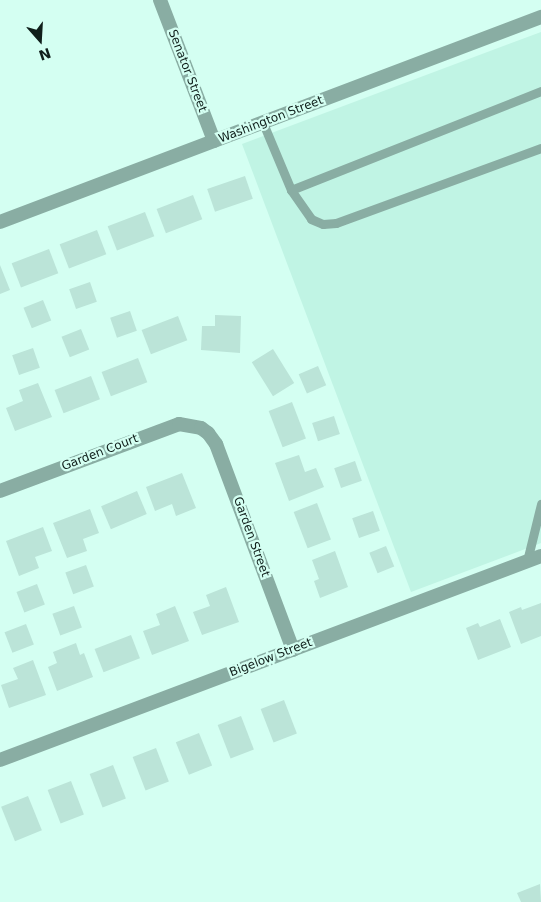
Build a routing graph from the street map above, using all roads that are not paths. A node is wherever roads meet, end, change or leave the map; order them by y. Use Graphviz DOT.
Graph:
graph roads {
  1 [pos="160,0"];
  2 [pos="541,17"];
  3 [pos="541,91"];
  4 [pos="263,123"];
  5 [pos="214,142"];
  6 [pos="541,148"];
  7 [pos="291,190"];
  8 [pos="0,222"];
  9 [pos="201,428"];
  10 [pos="0,491"];
  11 [pos="541,504"];
  12 [pos="541,556"];
  13 [pos="527,561"];
  14 [pos="293,650"];
  15 [pos="0,760"];
  1 -- 5 [label="street, Senator Street"];
  2 -- 4 [label="street, Washington Street"];
  3 -- 7 [label="lane"];
  4 -- 5 [label="street, Washington Street"];
  4 -- 7 [label="lane"];
  5 -- 8 [label="street, Washington Street"];
  6 -- 7 [label="lane"];
  9 -- 10 [label="street, Garden Court"];
  9 -- 14 [label="street, Garden Street"];
  11 -- 13 [label="lane"];
  12 -- 13 [label="street, Bigelow Street"];
  13 -- 14 [label="street, Bigelow Street"];
  14 -- 15 [label="street, Bigelow Street"];
}
